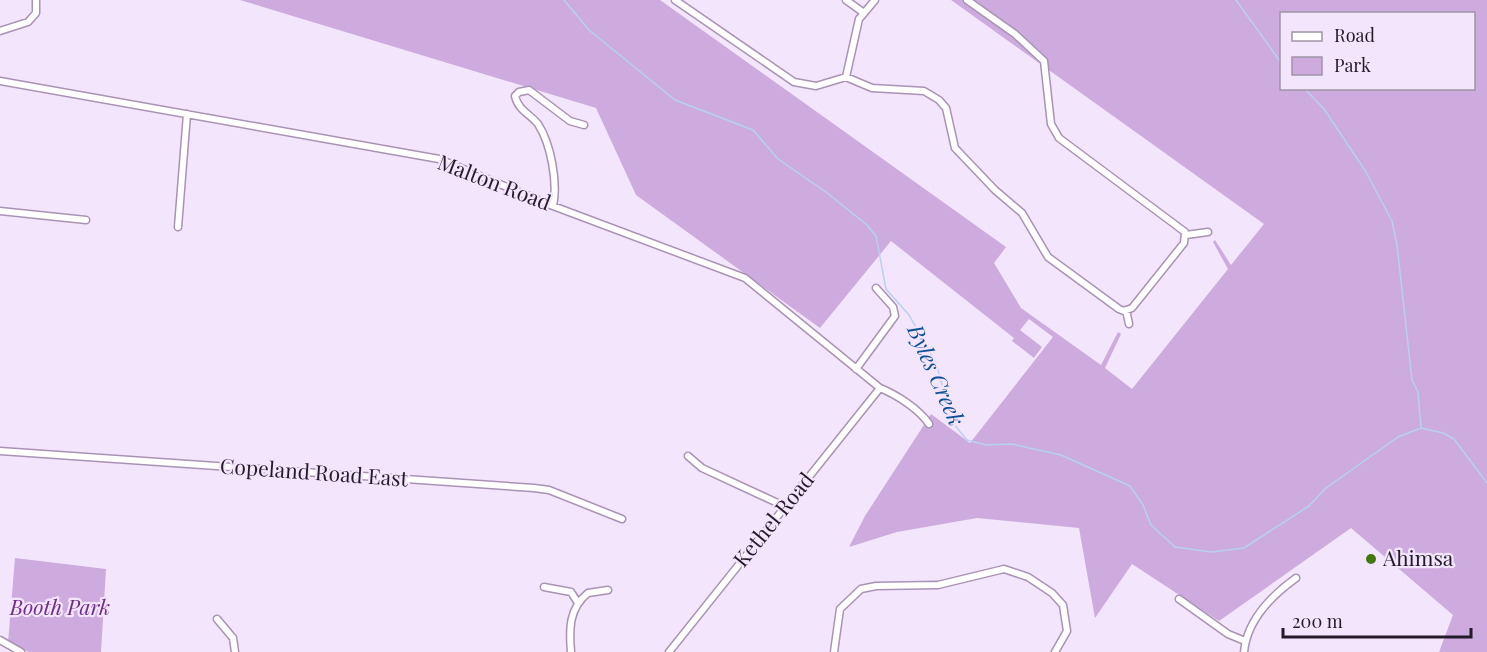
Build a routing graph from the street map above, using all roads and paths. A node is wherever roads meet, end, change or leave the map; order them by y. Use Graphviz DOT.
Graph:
graph roads {
  1 [pos="36,0"];
  2 [pos="675,0"];
  3 [pos="846,0"];
  4 [pos="875,0"];
  5 [pos="967,0"];
  6 [pos="864,13"];
  7 [pos="0,31"];
  8 [pos="846,77"];
  9 [pos="0,81"];
  10 [pos="187,114"];
  11 [pos="584,125"];
  12 [pos="553,206"];
  13 [pos="0,211"];
  14 [pos="86,220"];
  15 [pos="178,227"];
  16 [pos="1208,232"];
  17 [pos="1185,235"];
  18 [pos="876,288"];
  19 [pos="1126,310"];
  20 [pos="1129,324"];
  21 [pos="856,369"];
  22 [pos="880,388"];
  23 [pos="929,424"];
  24 [pos="0,451"];
  25 [pos="688,456"];
  26 [pos="784,507"];
  27 [pos="622,519"];
  28 [pos="1296,578"];
  29 [pos="544,587"];
  30 [pos="608,590"];
  31 [pos="1179,599"];
  32 [pos="578,603"];
  33 [pos="217,619"];
  34 [pos="0,640"];
  35 [pos="1245,641"];
  36 [pos="21,652"];
  37 [pos="235,652"];
  38 [pos="571,652"];
  39 [pos="669,652"];
  40 [pos="834,652"];
  41 [pos="1056,652"];
  42 [pos="1244,652"];
  1 -- 7 [label="street"];
  2 -- 8 [label="street"];
  3 -- 6 [label="street"];
  4 -- 6 [label="street"];
  5 -- 17 [label="street"];
  6 -- 8 [label="street"];
  8 -- 19 [label="street"];
  9 -- 10 [label="street, Malton Road"];
  10 -- 12 [label="street, Malton Road"];
  10 -- 15 [label="street"];
  11 -- 12 [label="street"];
  12 -- 21 [label="street, Malton Road"];
  13 -- 14 [label="street"];
  16 -- 17 [label="street"];
  17 -- 19 [label="street"];
  18 -- 21 [label="street"];
  19 -- 20 [label="street"];
  21 -- 22 [label="street, Malton Road"];
  22 -- 23 [label="street, Malton Road"];
  22 -- 26 [label="street, Kethel Road"];
  24 -- 27 [label="street, Copeland Road East"];
  25 -- 26 [label="street"];
  26 -- 39 [label="street, Kethel Road"];
  28 -- 35 [label="street"];
  29 -- 32 [label="street"];
  30 -- 32 [label="street"];
  31 -- 35 [label="street"];
  32 -- 38 [label="street"];
  33 -- 37 [label="street"];
  34 -- 36 [label="street"];
  35 -- 42 [label="street"];
  40 -- 41 [label="street"];
}
